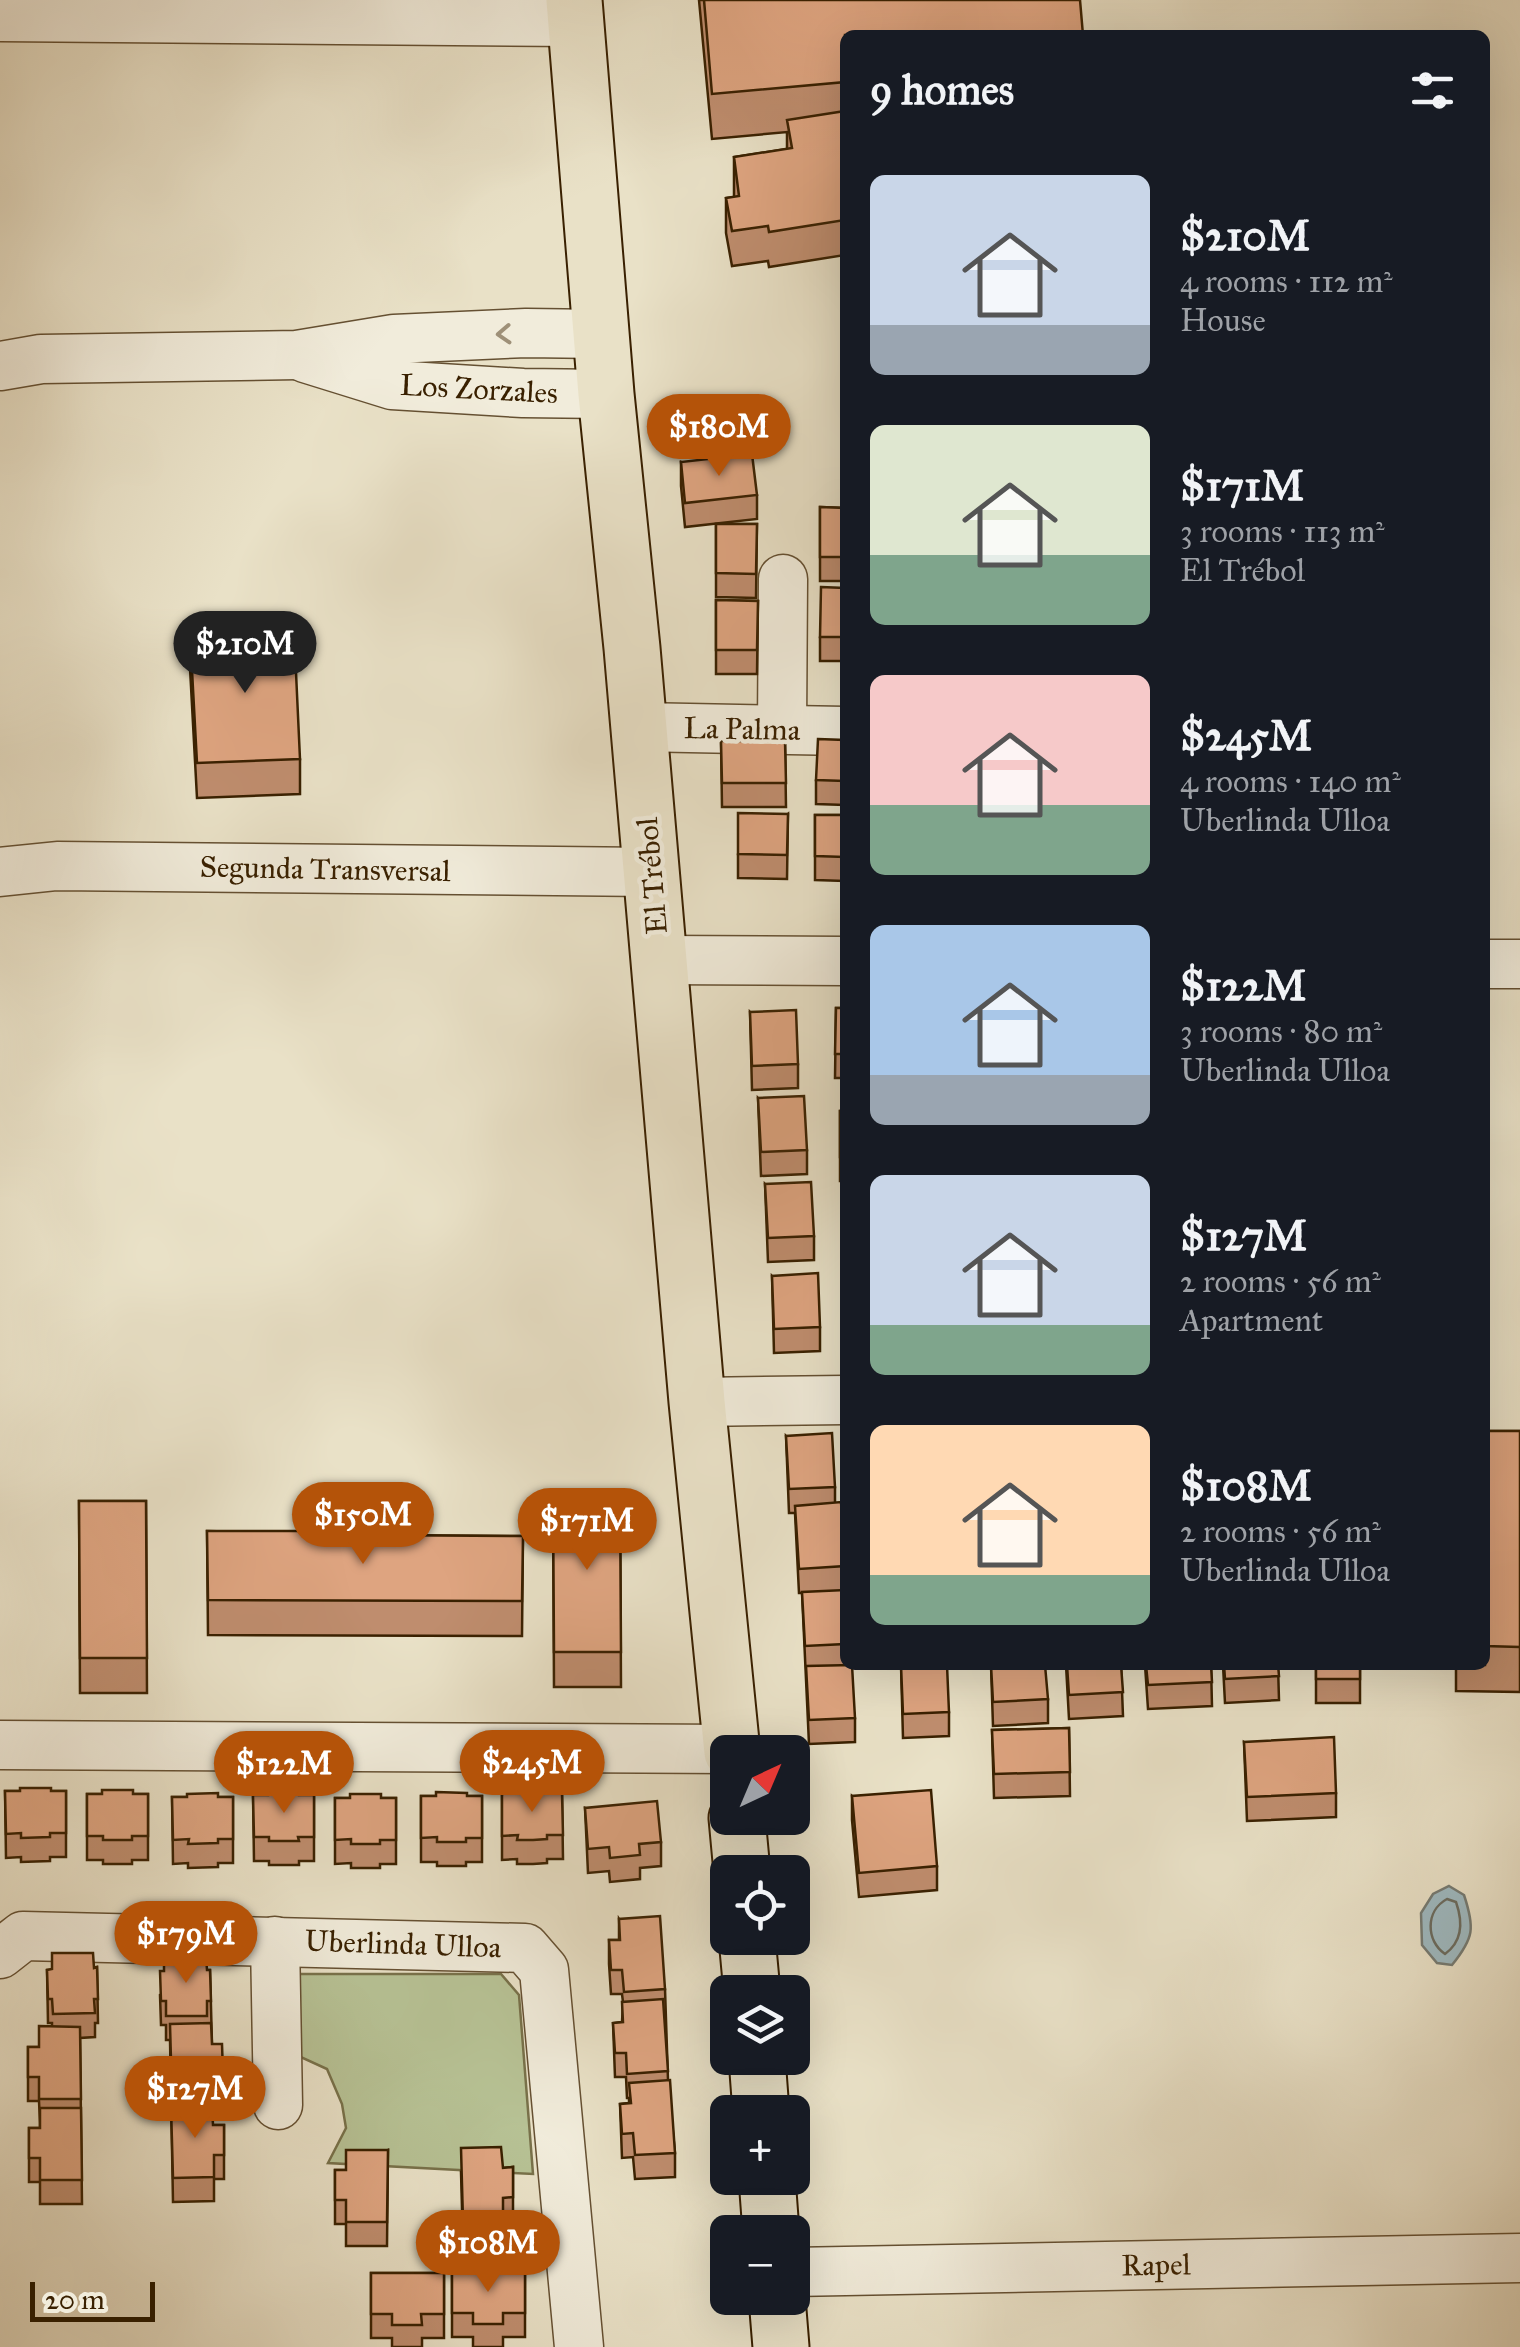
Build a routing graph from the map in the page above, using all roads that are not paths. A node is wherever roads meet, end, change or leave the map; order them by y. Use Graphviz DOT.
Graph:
graph roads {
  1 [pos="575,11"];
  2 [pos="0,17"];
  3 [pos="601,334"];
  4 [pos="297,355"];
  5 [pos="0,366"];
  6 [pos="606,394"];
  7 [pos="783,578"];
  8 [pos="639,727"];
  9 [pos="782,730"];
  10 [pos="840,732"];
  11 [pos="0,872"];
  12 [pos="652,872"];
  13 [pos="658,960"];
  14 [pos="840,961"];
  15 [pos="1490,964"];
  16 [pos="1520,964"];
  17 [pos="840,1400"];
  18 [pos="698,1402"];
  19 [pos="731,1735"];
  20 [pos="0,1745"];
  21 [pos="710,1750"];
  22 [pos="275,1941"];
  23 [pos="0,1954"];
  24 [pos="278,2104"];
  25 [pos="1520,2258"];
  26 [pos="810,2272"];
  27 [pos="778,2315"];
  28 [pos="578,2347"];
  29 [pos="781,2347"];
  1 -- 2 [label="street"];
  1 -- 3 [label="main road, El Trébol"];
  3 -- 4 [label="street, Los Zorzales, one-way"];
  3 -- 6 [label="main road, El Trébol"];
  4 -- 5 [label="street, Los Zorzales"];
  4 -- 6 [label="street, Los Zorzales"];
  6 -- 8 [label="main road, El Trébol"];
  7 -- 9 [label="street"];
  8 -- 9 [label="street, La Palma"];
  8 -- 12 [label="main road, El Trébol"];
  9 -- 10 [label="street, La Palma"];
  11 -- 12 [label="street, Segunda Transversal"];
  12 -- 13 [label="main road, El Trébol"];
  13 -- 14 [label="street"];
  13 -- 18 [label="main road, El Trébol"];
  15 -- 16 [label="street"];
  17 -- 18 [label="street"];
  18 -- 19 [label="main road, El Trébol"];
  20 -- 21 [label="street"];
  22 -- 23 [label="street, Uberlinda Ulloa"];
  22 -- 24 [label="street"];
  22 -- 28 [label="street, Uberlinda Ulloa"];
  25 -- 26 [label="street, Rapel"];
  27 -- 29 [label="main road"];
}
